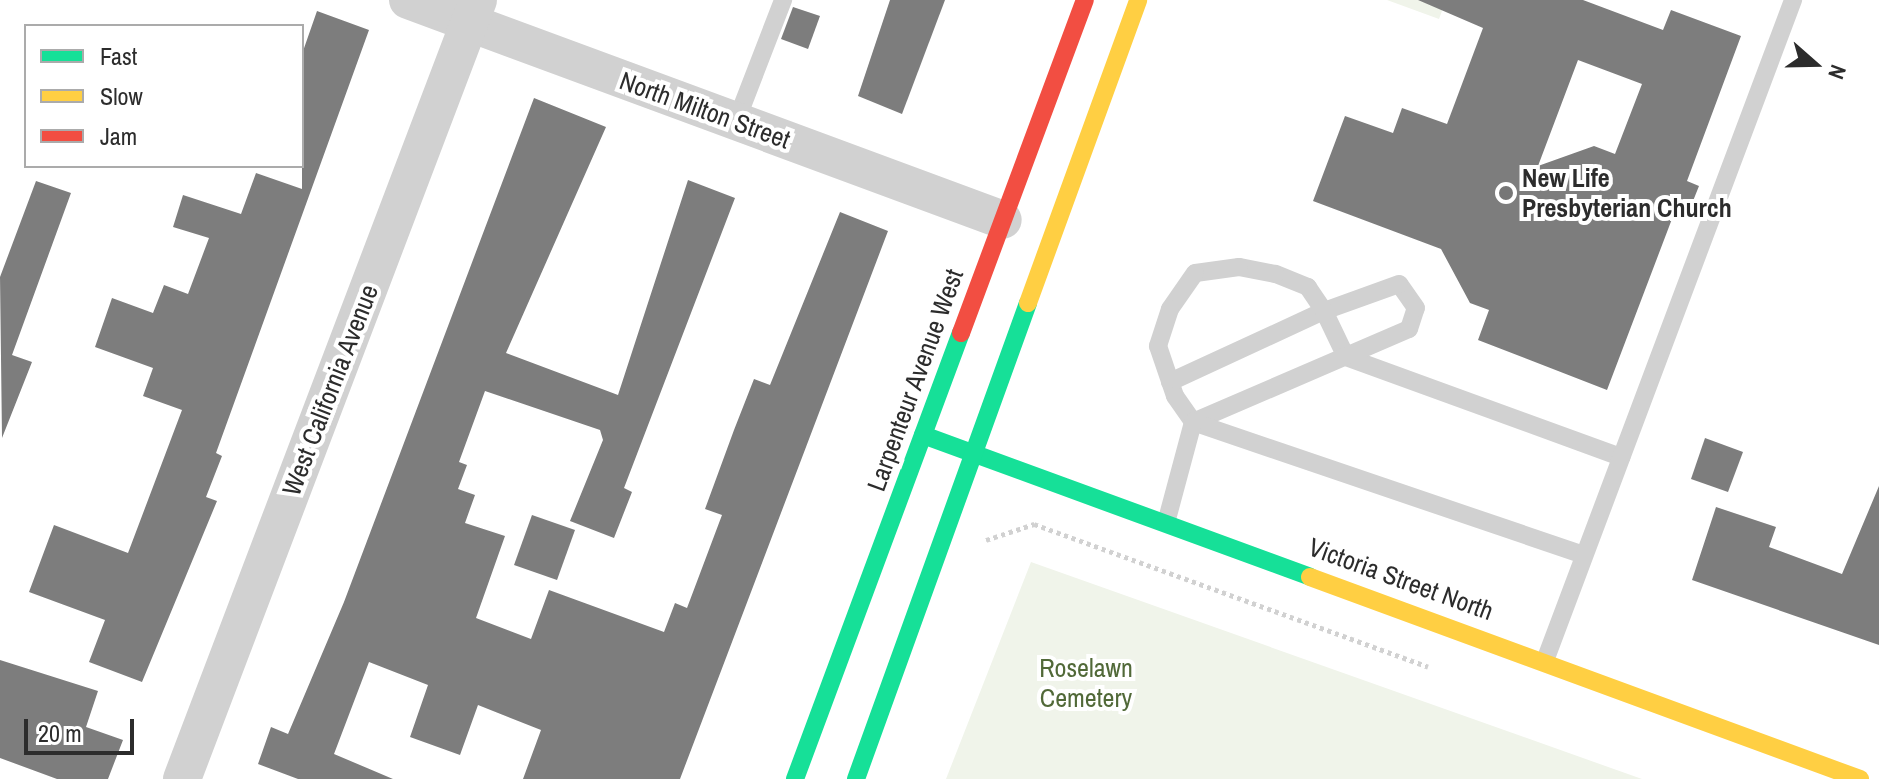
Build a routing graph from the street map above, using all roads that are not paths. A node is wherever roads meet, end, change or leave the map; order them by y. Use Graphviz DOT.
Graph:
graph roads {
  1 [pos="408,0"];
  2 [pos="783,0"];
  3 [pos="1085,0"];
  4 [pos="1138,0"];
  5 [pos="1793,0"];
  6 [pos="474,11"];
  7 [pos="736,122"];
  8 [pos="1003,220"];
  9 [pos="1324,311"];
  10 [pos="1346,357"];
  11 [pos="1170,382"];
  12 [pos="1193,422"];
  13 [pos="923,435"];
  14 [pos="972,453"];
  15 [pos="1621,457"];
  16 [pos="1166,523"];
  17 [pos="1583,555"];
  18 [pos="1546,658"];
  19 [pos="182,779"];
  20 [pos="795,779"];
  21 [pos="856,779"];
  22 [pos="1860,779"];
  1 -- 6 [label="street, North Milton Street"];
  2 -- 7 [label="lane"];
  3 -- 8 [label="main road, Larpenteur Avenue West"];
  4 -- 14 [label="main road"];
  5 -- 15 [label="lane"];
  6 -- 7 [label="street, North Milton Street"];
  6 -- 19 [label="street, West California Avenue"];
  7 -- 8 [label="street, North Milton Street"];
  8 -- 13 [label="main road, Larpenteur Avenue West"];
  9 -- 10 [label="lane"];
  9 -- 10 [label="lane"];
  9 -- 11 [label="lane"];
  9 -- 11 [label="lane"];
  10 -- 12 [label="lane"];
  10 -- 15 [label="lane"];
  11 -- 12 [label="lane"];
  12 -- 16 [label="lane"];
  12 -- 17 [label="lane"];
  13 -- 14 [label="main road, Victoria Street North"];
  13 -- 20 [label="main road, Larpenteur Avenue West"];
  14 -- 16 [label="main road, Victoria Street North"];
  14 -- 21 [label="main road"];
  15 -- 17 [label="lane"];
  16 -- 18 [label="main road, Victoria Street North"];
  17 -- 18 [label="lane"];
  18 -- 22 [label="main road, Victoria Street North"];
}
